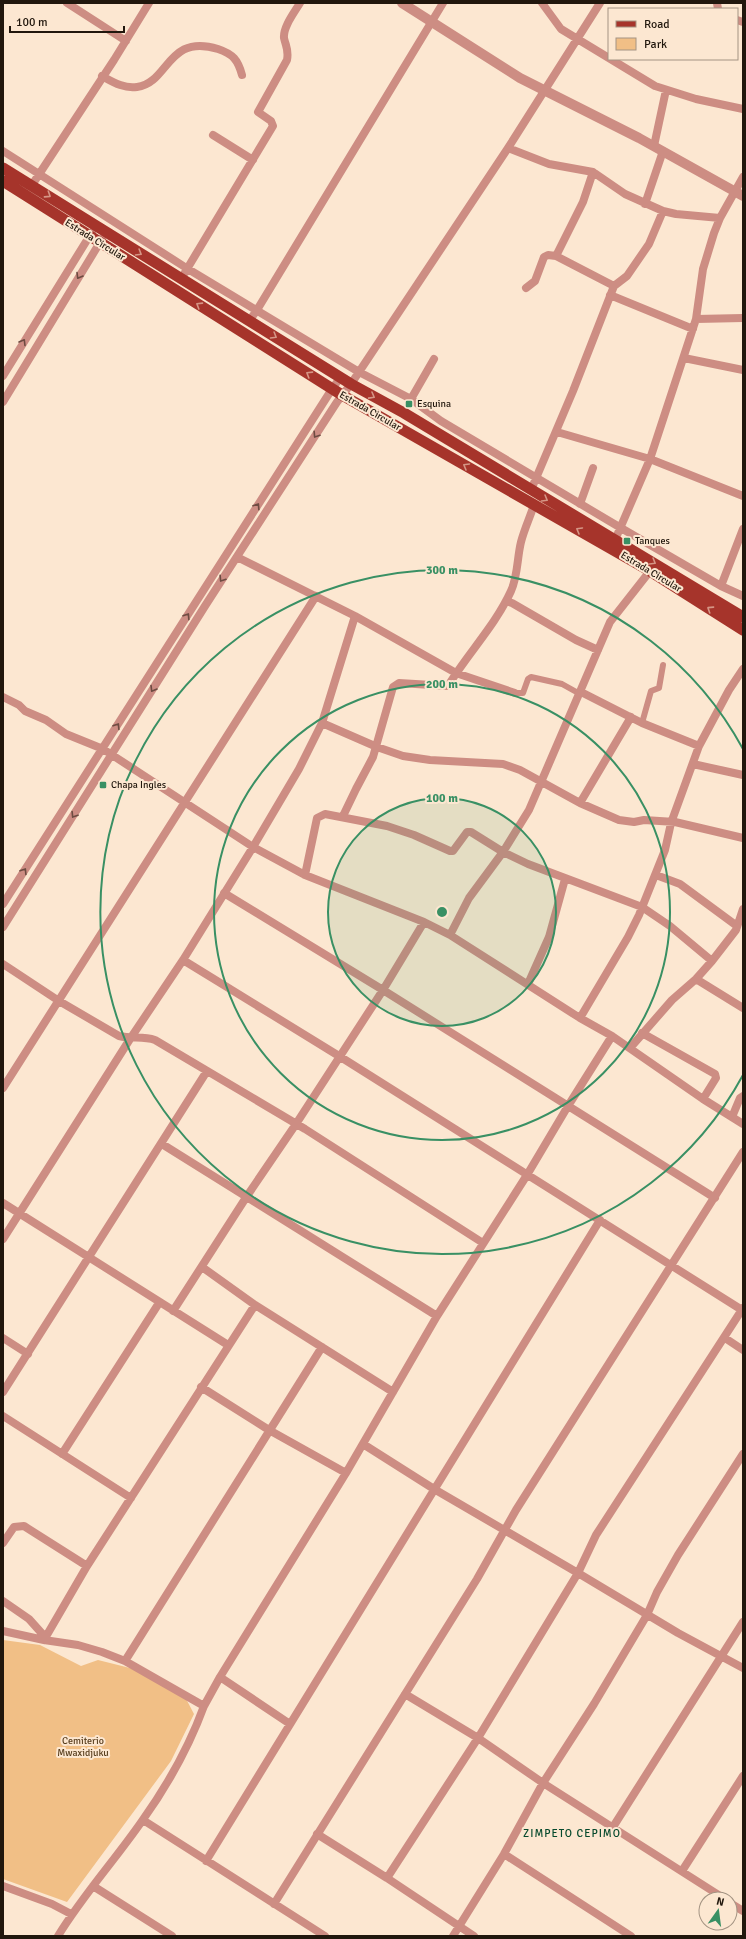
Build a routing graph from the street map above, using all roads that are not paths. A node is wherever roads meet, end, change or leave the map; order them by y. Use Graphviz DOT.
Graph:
graph roads {
  1 [pos="67,3"];
  2 [pos="149,3"];
  3 [pos="300,3"];
  4 [pos="402,3"];
  5 [pos="443,3"];
  6 [pos="542,3"];
  7 [pos="600,3"];
  8 [pos="432,22"];
  9 [pos="577,40"];
  10 [pos="126,41"];
  11 [pos="608,59"];
  12 [pos="609,60"];
  13 [pos="242,74"];
  14 [pos="102,76"];
  15 [pos="544,90"];
  16 [pos="666,90"];
  17 [pos="743,109"];
  18 [pos="213,135"];
  19 [pos="508,148"];
  20 [pos="659,149"];
  21 [pos="3,151"];
  22 [pos="254,160"];
  23 [pos="3,168"];
  24 [pos="593,172"];
  25 [pos="39,174"];
  26 [pos="743,177"];
  27 [pos="4,183"];
  28 [pos="32,185"];
  29 [pos="739,194"];
  30 [pos="645,204"];
  31 [pos="663,211"];
  32 [pos="720,218"];
  33 [pos="101,230"];
  34 [pos="88,236"];
  35 [pos="99,243"];
  36 [pos="556,256"];
  37 [pos="188,269"];
  38 [pos="182,279"];
  39 [pos="614,286"];
  40 [pos="526,288"];
  41 [pos="610,295"];
  42 [pos="258,310"];
  43 [pos="743,318"];
  44 [pos="696,319"];
  45 [pos="249,321"];
  46 [pos="693,329"];
  47 [pos="684,358"];
  48 [pos="434,359"];
  49 [pos="743,370"];
  50 [pos="359,372"];
  51 [pos="3,376"];
  52 [pos="340,378"];
  53 [pos="351,384"];
  54 [pos="332,389"];
  55 [pos="342,395"];
  56 [pos="411,399"];
  57 [pos="3,402"];
  58 [pos="557,432"];
  59 [pos="650,459"];
  60 [pos="593,468"];
  61 [pos="537,477"];
  62 [pos="531,490"];
  63 [pos="743,496"];
  64 [pos="580,504"];
  65 [pos="534,505"];
  66 [pos="621,528"];
  67 [pos="743,529"];
  68 [pos="615,540"];
  69 [pos="237,557"];
  70 [pos="650,571"];
  71 [pos="721,586"];
  72 [pos="316,596"];
  73 [pos="743,596"];
  74 [pos="506,601"];
  75 [pos="355,616"];
  76 [pos="743,617"];
  77 [pos="743,630"];
  78 [pos="598,650"];
  79 [pos="663,665"];
  80 [pos="743,669"];
  81 [pos="456,673"];
  82 [pos="515,693"];
  83 [pos="580,693"];
  84 [pos="3,697"];
  85 [pos="631,717"];
  86 [pos="322,723"];
  87 [pos="642,723"];
  88 [pos="699,746"];
  89 [pos="377,747"];
  90 [pos="102,749"];
  91 [pos="112,755"];
  92 [pos="693,764"];
  93 [pos="743,775"];
  94 [pos="542,781"];
  95 [pos="185,802"];
  96 [pos="580,803"];
  97 [pos="343,816"];
  98 [pos="671,823"];
  99 [pos="743,838"];
  100 [pos="253,847"];
  101 [pos="503,852"];
  102 [pos="305,875"];
  103 [pos="656,875"];
  104 [pos="565,879"];
  105 [pos="224,893"];
  106 [pos="3,904"];
  107 [pos="642,907"];
  108 [pos="743,909"];
  109 [pos="424,922"];
  110 [pos="3,927"];
  111 [pos="736,928"];
  112 [pos="450,935"];
  113 [pos="743,936"];
  114 [pos="183,960"];
  115 [pos="712,961"];
  116 [pos="3,964"];
  117 [pos="696,979"];
  118 [pos="528,984"];
  119 [pos="383,990"];
  120 [pos="59,1001"];
  121 [pos="743,1008"];
  122 [pos="580,1018"];
  123 [pos="642,1032"];
  124 [pos="612,1036"];
  125 [pos="130,1039"];
  126 [pos="630,1048"];
  127 [pos="339,1056"];
  128 [pos="207,1071"];
  129 [pos="3,1088"];
  130 [pos="743,1096"];
  131 [pos="703,1099"];
  132 [pos="568,1106"];
  133 [pos="732,1117"];
  134 [pos="296,1124"];
  135 [pos="743,1124"];
  136 [pos="162,1144"];
  137 [pos="743,1152"];
  138 [pos="527,1175"];
  139 [pos="247,1196"];
  140 [pos="715,1198"];
  141 [pos="3,1203"];
  142 [pos="20,1213"];
  143 [pos="600,1220"];
  144 [pos="3,1239"];
  145 [pos="483,1243"];
  146 [pos="88,1257"];
  147 [pos="670,1266"];
  148 [pos="202,1267"];
  149 [pos="159,1303"];
  150 [pos="255,1305"];
  151 [pos="743,1309"];
  152 [pos="173,1311"];
  153 [pos="437,1316"];
  154 [pos="3,1338"];
  155 [pos="724,1338"];
  156 [pos="228,1345"];
  157 [pos="322,1347"];
  158 [pos="743,1350"];
  159 [pos="28,1354"];
  160 [pos="201,1387"];
  161 [pos="3,1392"];
  162 [pos="393,1392"];
  163 [pos="3,1416"];
  164 [pos="269,1430"];
  165 [pos="363,1444"];
  166 [pos="62,1454"];
  167 [pos="743,1454"];
  168 [pos="346,1473"];
  169 [pos="434,1489"];
  170 [pos="131,1498"];
  171 [pos="505,1531"];
  172 [pos="3,1543"];
  173 [pos="87,1566"];
  174 [pos="578,1573"];
  175 [pos="3,1601"];
  176 [pos="647,1614"];
  177 [pos="743,1622"];
  178 [pos="3,1631"];
  179 [pos="45,1639"];
  180 [pos="722,1657"];
  181 [pos="125,1661"];
  182 [pos="743,1668"];
  183 [pos="220,1677"];
  184 [pos="405,1694"];
  185 [pos="204,1706"];
  186 [pos="290,1724"];
  187 [pos="478,1738"];
  188 [pos="743,1776"];
  189 [pos="543,1783"];
  190 [pos="143,1820"];
  191 [pos="614,1827"];
  192 [pos="317,1834"];
  193 [pos="504,1854"];
  194 [pos="206,1861"];
  195 [pos="682,1872"];
  196 [pos="387,1878"];
  197 [pos="3,1886"];
  198 [pos="93,1886"];
  199 [pos="712,1891"];
  200 [pos="274,1904"];
  201 [pos="72,1914"];
  202 [pos="459,1927"];
  203 [pos="58,1936"];
  204 [pos="172,1936"];
  205 [pos="325,1936"];
  206 [pos="453,1936"];
  207 [pos="474,1936"];
  208 [pos="631,1936"];
  1 -- 10 [label="street"];
  2 -- 10 [label="street"];
  3 -- 22 [label="street"];
  4 -- 8 [label="street"];
  5 -- 8 [label="street"];
  6 -- 9 [label="street"];
  7 -- 9 [label="street"];
  8 -- 15 [label="street"];
  8 -- 42 [label="street"];
  9 -- 11 [label="street"];
  9 -- 15 [label="street"];
  10 -- 14 [label="street"];
  12 -- 16 [label="street"];
  13 -- 14 [label="street"];
  14 -- 25 [label="street"];
  15 -- 19 [label="street"];
  15 -- 20 [label="street"];
  16 -- 17 [label="street"];
  16 -- 20 [label="street"];
  18 -- 22 [label="street"];
  19 -- 24 [label="street"];
  19 -- 50 [label="street"];
  20 -- 29 [label="street"];
  20 -- 30 [label="street"];
  21 -- 25 [label="street"];
  22 -- 37 [label="street"];
  23 -- 28 [label="main road"];
  24 -- 30 [label="street"];
  24 -- 36 [label="street"];
  25 -- 28 [label="street"];
  25 -- 37 [label="street"];
  26 -- 29 [label="street"];
  27 -- 34 [label="main road, Estrada Circular"];
  28 -- 33 [label="main road, one-way"];
  29 -- 32 [label="street"];
  30 -- 31 [label="street"];
  31 -- 32 [label="street"];
  31 -- 39 [label="street"];
  32 -- 44 [label="street"];
  33 -- 34 [label="street"];
  33 -- 35 [label="street"];
  33 -- 38 [label="main road, one-way"];
  34 -- 35 [label="main road, Estrada Circular"];
  51 -- 34 [label="street, one-way"];
  54 -- 35 [label="main road, Estrada Circular, one-way"];
  35 -- 57 [label="street, one-way"];
  36 -- 39 [label="street"];
  36 -- 40 [label="street"];
  37 -- 38 [label="street"];
  37 -- 42 [label="street"];
  38 -- 45 [label="main road"];
  39 -- 41 [label="street"];
  41 -- 46 [label="street"];
  41 -- 58 [label="street"];
  42 -- 45 [label="street"];
  42 -- 50 [label="street"];
  43 -- 44 [label="street"];
  44 -- 46 [label="street"];
  45 -- 52 [label="main road, one-way"];
  46 -- 47 [label="street"];
  47 -- 49 [label="street"];
  47 -- 59 [label="street"];
  48 -- 56 [label="street"];
  50 -- 53 [label="street"];
  50 -- 56 [label="street"];
  52 -- 53 [label="main road"];
  52 -- 54 [label="street"];
  53 -- 55 [label="street"];
  53 -- 62 [label="main road, one-way"];
  54 -- 55 [label="main road, Estrada Circular"];
  90 -- 54 [label="street, one-way"];
  65 -- 55 [label="main road, Estrada Circular, one-way"];
  55 -- 69 [label="street, one-way"];
  56 -- 61 [label="street"];
  58 -- 59 [label="street"];
  58 -- 61 [label="street"];
  59 -- 63 [label="street"];
  59 -- 66 [label="street"];
  60 -- 64 [label="street"];
  61 -- 62 [label="street"];
  61 -- 64 [label="street"];
  62 -- 68 [label="main road, one-way"];
  64 -- 66 [label="street"];
  70 -- 65 [label="main road, Estrada Circular, one-way"];
  65 -- 74 [label="street"];
  66 -- 68 [label="street"];
  66 -- 71 [label="street"];
  67 -- 71 [label="street"];
  68 -- 76 [label="main road, one-way"];
  69 -- 72 [label="street"];
  69 -- 91 [label="street, one-way"];
  77 -- 70 [label="main road, Estrada Circular, one-way"];
  70 -- 78 [label="street"];
  71 -- 73 [label="street"];
  72 -- 75 [label="street"];
  72 -- 95 [label="street"];
  74 -- 78 [label="street"];
  74 -- 81 [label="street"];
  75 -- 81 [label="street"];
  75 -- 86 [label="street"];
  78 -- 83 [label="street"];
  79 -- 87 [label="street"];
  80 -- 88 [label="street"];
  81 -- 82 [label="street"];
  81 -- 89 [label="street"];
  82 -- 83 [label="street"];
  83 -- 85 [label="street"];
  83 -- 94 [label="street"];
  84 -- 90 [label="street"];
  85 -- 87 [label="street"];
  85 -- 96 [label="street"];
  86 -- 89 [label="street"];
  86 -- 100 [label="street"];
  87 -- 88 [label="street"];
  88 -- 92 [label="street"];
  89 -- 94 [label="street"];
  89 -- 97 [label="street"];
  90 -- 91 [label="street"];
  106 -- 90 [label="street, one-way"];
  91 -- 95 [label="street"];
  91 -- 110 [label="street, one-way"];
  92 -- 93 [label="street"];
  92 -- 98 [label="street"];
  94 -- 96 [label="street"];
  94 -- 101 [label="street"];
  95 -- 100 [label="street"];
  95 -- 120 [label="street"];
  96 -- 98 [label="street"];
  97 -- 101 [label="street"];
  97 -- 102 [label="street"];
  98 -- 99 [label="street"];
  98 -- 103 [label="street"];
  100 -- 102 [label="street"];
  100 -- 105 [label="street"];
  101 -- 104 [label="street"];
  101 -- 112 [label="street"];
  102 -- 109 [label="street"];
  103 -- 107 [label="street"];
  103 -- 111 [label="street"];
  104 -- 107 [label="street"];
  104 -- 118 [label="street"];
  105 -- 114 [label="street"];
  105 -- 119 [label="street"];
  107 -- 115 [label="street"];
  107 -- 122 [label="street"];
  108 -- 111 [label="street"];
  109 -- 112 [label="street"];
  109 -- 119 [label="street"];
  111 -- 113 [label="street"];
  111 -- 115 [label="street"];
  112 -- 118 [label="street"];
  114 -- 125 [label="street"];
  114 -- 127 [label="street"];
  115 -- 117 [label="street"];
  116 -- 120 [label="street"];
  117 -- 121 [label="street"];
  117 -- 123 [label="street"];
  118 -- 122 [label="street"];
  119 -- 127 [label="street"];
  119 -- 132 [label="street"];
  120 -- 125 [label="street"];
  120 -- 129 [label="street"];
  122 -- 124 [label="street"];
  123 -- 126 [label="street"];
  123 -- 131 [label="street"];
  124 -- 126 [label="street"];
  124 -- 132 [label="street"];
  125 -- 128 [label="street"];
  125 -- 142 [label="street"];
  126 -- 131 [label="street"];
  127 -- 134 [label="street"];
  127 -- 138 [label="street"];
  128 -- 134 [label="street"];
  128 -- 136 [label="street"];
  130 -- 133 [label="street"];
  131 -- 133 [label="street"];
  132 -- 138 [label="street"];
  132 -- 140 [label="street"];
  133 -- 135 [label="street"];
  134 -- 139 [label="street"];
  134 -- 145 [label="street"];
  136 -- 139 [label="street"];
  136 -- 146 [label="street"];
  137 -- 140 [label="street"];
  138 -- 143 [label="street"];
  138 -- 145 [label="street"];
  139 -- 148 [label="street"];
  139 -- 153 [label="street"];
  140 -- 147 [label="street"];
  141 -- 142 [label="street"];
  142 -- 144 [label="street"];
  142 -- 146 [label="street"];
  143 -- 147 [label="street"];
  143 -- 169 [label="street"];
  145 -- 153 [label="street"];
  146 -- 149 [label="street"];
  146 -- 159 [label="street"];
  147 -- 151 [label="street"];
  147 -- 171 [label="street"];
  148 -- 150 [label="street"];
  148 -- 152 [label="street"];
  149 -- 152 [label="street"];
  149 -- 166 [label="street"];
  150 -- 156 [label="street"];
  150 -- 157 [label="street"];
  151 -- 155 [label="street"];
  152 -- 156 [label="street"];
  153 -- 162 [label="street"];
  154 -- 159 [label="street"];
  155 -- 158 [label="street"];
  155 -- 174 [label="street"];
  156 -- 160 [label="street"];
  157 -- 162 [label="street"];
  157 -- 164 [label="street"];
  159 -- 161 [label="street"];
  160 -- 164 [label="street"];
  160 -- 170 [label="street"];
  162 -- 165 [label="street"];
  163 -- 166 [label="street"];
  164 -- 168 [label="street"];
  164 -- 181 [label="street"];
  165 -- 168 [label="street"];
  165 -- 169 [label="street"];
  166 -- 170 [label="street"];
  167 -- 176 [label="street"];
  168 -- 183 [label="street"];
  169 -- 171 [label="street"];
  169 -- 186 [label="street"];
  170 -- 173 [label="street"];
  171 -- 174 [label="street"];
  171 -- 184 [label="street"];
  172 -- 173 [label="street"];
  173 -- 179 [label="street"];
  174 -- 176 [label="street"];
  174 -- 187 [label="street"];
  175 -- 179 [label="street"];
  176 -- 180 [label="street"];
  176 -- 189 [label="street"];
  177 -- 180 [label="street"];
  178 -- 179 [label="street"];
  179 -- 181 [label="street"];
  180 -- 182 [label="street"];
  180 -- 191 [label="street"];
  181 -- 185 [label="street"];
  183 -- 185 [label="street"];
  183 -- 186 [label="street"];
  184 -- 187 [label="street"];
  184 -- 192 [label="street"];
  185 -- 190 [label="street"];
  186 -- 194 [label="street"];
  187 -- 189 [label="street"];
  187 -- 196 [label="street"];
  188 -- 195 [label="street"];
  189 -- 191 [label="street"];
  189 -- 193 [label="street"];
  190 -- 194 [label="street"];
  190 -- 198 [label="street"];
  191 -- 195 [label="street"];
  192 -- 196 [label="street"];
  192 -- 200 [label="street"];
  193 -- 202 [label="street"];
  193 -- 208 [label="street"];
  194 -- 200 [label="street"];
  195 -- 199 [label="street"];
  196 -- 202 [label="street"];
  197 -- 201 [label="street"];
  198 -- 201 [label="street"];
  198 -- 204 [label="street"];
  200 -- 205 [label="street"];
  201 -- 203 [label="street"];
  202 -- 206 [label="street"];
  202 -- 207 [label="street"];
}
